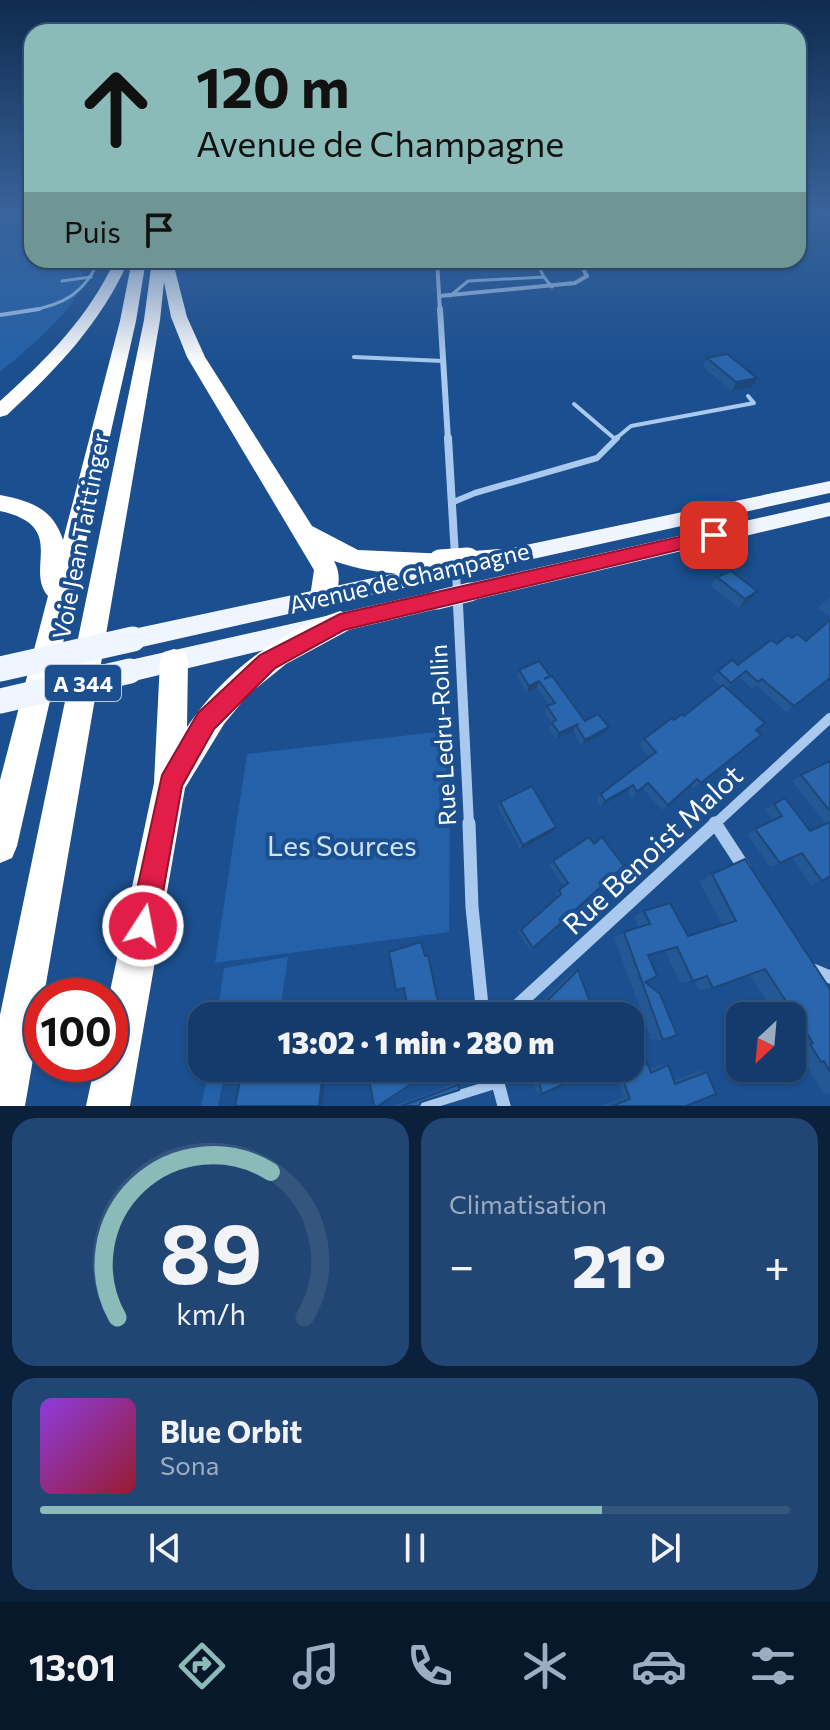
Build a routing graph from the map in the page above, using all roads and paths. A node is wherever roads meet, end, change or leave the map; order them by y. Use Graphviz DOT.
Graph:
graph roads {
  1 [pos="94,268"];
  2 [pos="118,268"];
  3 [pos="138,268"];
  4 [pos="158,268"];
  5 [pos="167,268"];
  6 [pos="437,268"];
  7 [pos="539,268"];
  8 [pos="582,268"];
  9 [pos="91,277"];
  10 [pos="544,277"];
  11 [pos="62,281"];
  12 [pos="552,287"];
  13 [pos="439,296"];
  14 [pos="450,296"];
  15 [pos="0,315"];
  16 [pos="354,357"];
  17 [pos="443,361"];
  18 [pos="748,396"];
  19 [pos="574,404"];
  20 [pos="0,411"];
  21 [pos="615,439"];
  22 [pos="830,487"];
  23 [pos="0,503"];
  24 [pos="451,503"];
  25 [pos="830,509"];
  26 [pos="830,518"];
  27 [pos="298,523"];
  28 [pos="656,549"];
  29 [pos="500,558"];
  30 [pos="439,566"];
  31 [pos="323,597"];
  32 [pos="57,611"];
  33 [pos="340,622"];
  34 [pos="175,630"];
  35 [pos="307,630"];
  36 [pos="174,661"];
  37 [pos="0,669"];
  38 [pos="0,701"];
  39 [pos="830,718"];
  40 [pos="170,783"];
  41 [pos="715,823"];
  42 [pos="0,846"];
  43 [pos="750,876"];
  44 [pos="801,955"];
  45 [pos="827,983"];
  46 [pos="482,1002"];
  47 [pos="521,1002"];
  48 [pos="480,1082"];
  49 [pos="498,1082"];
  50 [pos="3,1106"];
  51 [pos="108,1106"];
  52 [pos="424,1106"];
  53 [pos="504,1106"];
  1 -- 9 [label="lane"];
  2 -- 20 [label="highway"];
  3 -- 32 [label="highway, Voie Jean Taittinger / A 344"];
  4 -- 50 [label="highway, Voie Jean Taittinger / A 344"];
  5 -- 27 [label="highway"];
  6 -- 13 [label="street, Rue Ledru-Rollin"];
  7 -- 10 [label="lane"];
  8 -- 12 [label="street"];
  9 -- 11 [label="lane"];
  9 -- 15 [label="lane"];
  10 -- 12 [label="lane"];
  10 -- 14 [label="lane"];
  12 -- 14 [label="street"];
  13 -- 14 [label="street"];
  13 -- 17 [label="street, Rue Ledru-Rollin"];
  16 -- 17 [label="lane"];
  17 -- 24 [label="street, Rue Ledru-Rollin"];
  18 -- 21 [label="lane"];
  19 -- 21 [label="lane"];
  21 -- 24 [label="lane"];
  22 -- 29 [label="main road, Avenue de Champagne"];
  23 -- 32 [label="highway"];
  24 -- 46 [label="street, Rue Ledru-Rollin"];
  25 -- 28 [label="main road, Avenue de Champagne"];
  26 -- 28 [label="main road"];
  27 -- 30 [label="highway"];
  27 -- 31 [label="highway"];
  28 -- 33 [label="main road, Avenue de Champagne, bridge"];
  29 -- 30 [label="highway, bridge"];
  30 -- 31 [label="main road, Avenue de Champagne"];
  31 -- 34 [label="main road, Avenue de Champagne"];
  31 -- 35 [label="main road"];
  32 -- 42 [label="highway, Voie Jean Taittinger / A 344"];
  33 -- 35 [label="main road, Avenue de Champagne"];
  33 -- 40 [label="highway"];
  34 -- 36 [label="main road"];
  34 -- 37 [label="main road, Avenue de Champagne, bridge"];
  35 -- 36 [label="main road, Avenue de Champagne"];
  36 -- 38 [label="main road, Avenue de Champagne, bridge"];
  36 -- 40 [label="highway"];
  39 -- 41 [label="street, Rue Benoist Malot"];
  40 -- 51 [label="highway"];
  41 -- 43 [label="street"];
  41 -- 47 [label="street, Rue Benoist Malot"];
  44 -- 45 [label="street"];
  48 -- 52 [label="lane"];
  49 -- 53 [label="street"];
}
